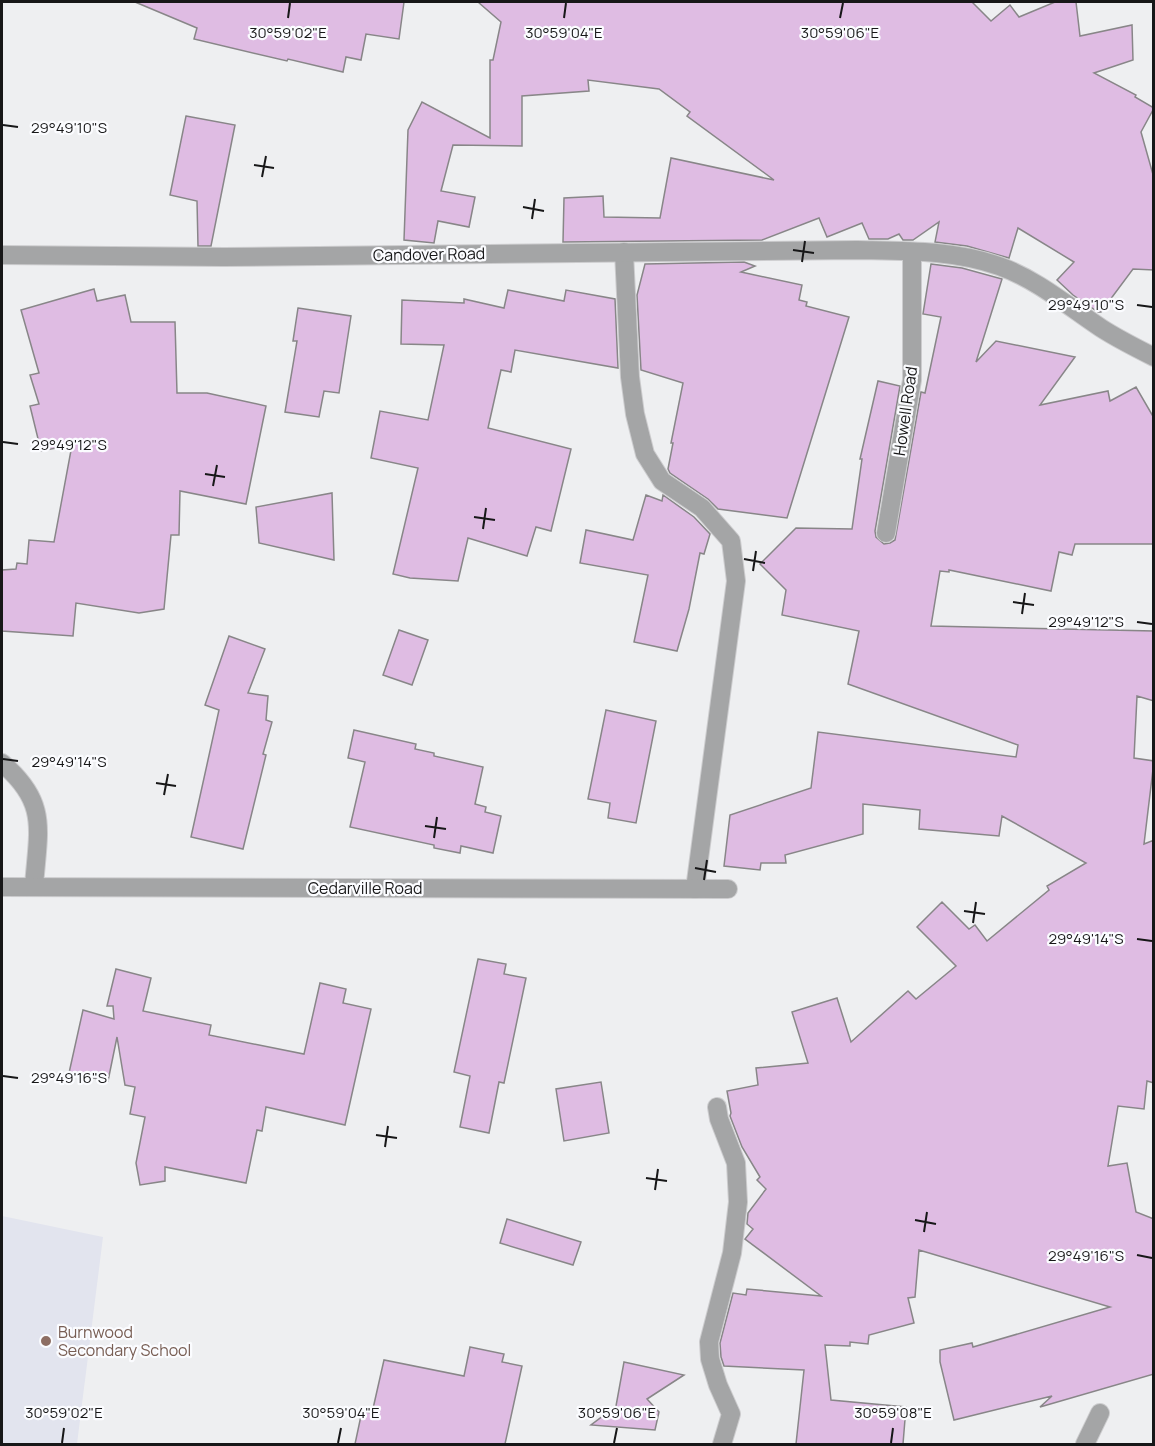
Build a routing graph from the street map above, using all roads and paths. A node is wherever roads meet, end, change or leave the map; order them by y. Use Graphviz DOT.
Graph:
graph roads {
  1 [pos="624,252"];
  2 [pos="912,252"];
  3 [pos="2,255"];
  4 [pos="1154,357"];
  5 [pos="886,533"];
  6 [pos="2,763"];
  7 [pos="2,886"];
  8 [pos="34,886"];
  9 [pos="695,889"];
  10 [pos="728,889"];
  11 [pos="717,1107"];
  12 [pos="1100,1413"];
  13 [pos="722,1444"];
  14 [pos="1085,1444"];
  1 -- 2 [label="street, Candover Road"];
  1 -- 3 [label="street, Candover Road"];
  1 -- 9 [label="street"];
  2 -- 4 [label="street, Candover Road"];
  2 -- 5 [label="street, Howell Road"];
  6 -- 8 [label="street"];
  7 -- 8 [label="street, Cedarville Road"];
  8 -- 9 [label="street, Cedarville Road"];
  9 -- 10 [label="street, Cedarville Road"];
  11 -- 13 [label="street"];
  12 -- 14 [label="street"];
}
